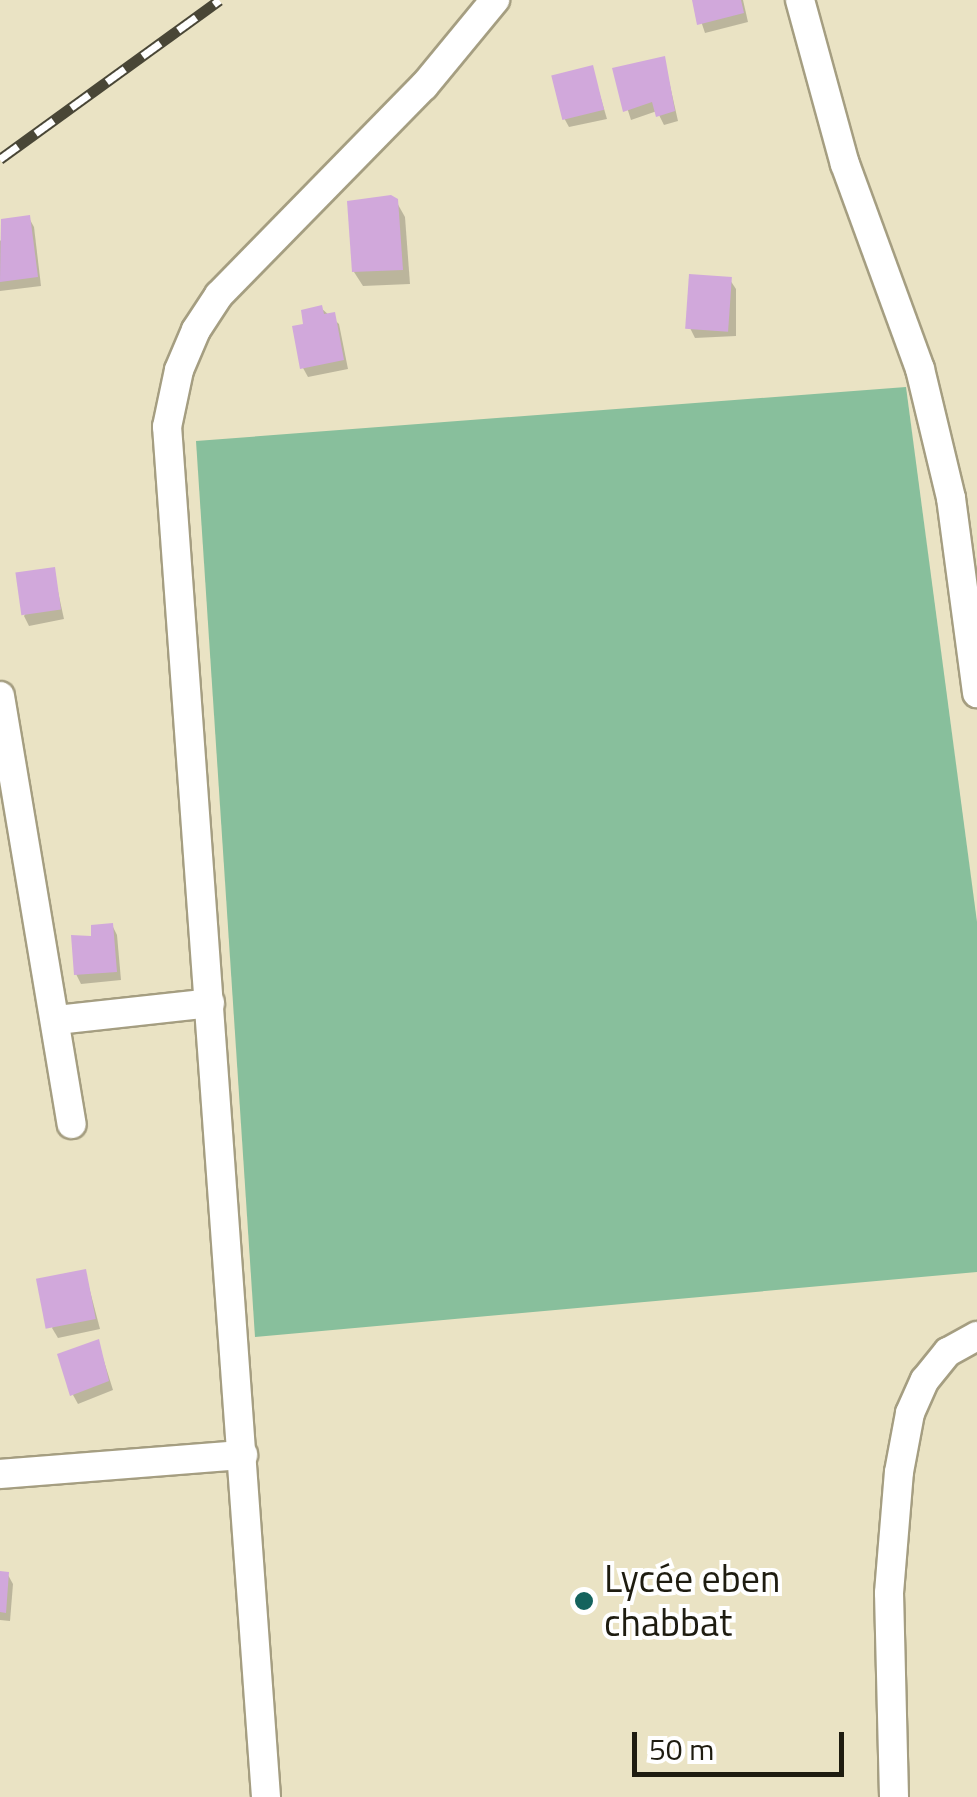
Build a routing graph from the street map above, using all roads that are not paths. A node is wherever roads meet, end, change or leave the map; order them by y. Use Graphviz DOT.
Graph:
graph roads {
  1 [pos="496,0"];
  2 [pos="800,0"];
  3 [pos="977,693"];
  4 [pos="0,696"];
  5 [pos="210,1002"];
  6 [pos="57,1020"];
  7 [pos="72,1124"];
  8 [pos="977,1336"];
  9 [pos="243,1456"];
  10 [pos="0,1474"];
  11 [pos="266,1797"];
  12 [pos="894,1797"];
  1 -- 5 [label="street"];
  2 -- 3 [label="street"];
  4 -- 6 [label="street"];
  5 -- 6 [label="street"];
  5 -- 9 [label="street"];
  6 -- 7 [label="street"];
  8 -- 12 [label="street"];
  9 -- 10 [label="street"];
  9 -- 11 [label="street"];
}
